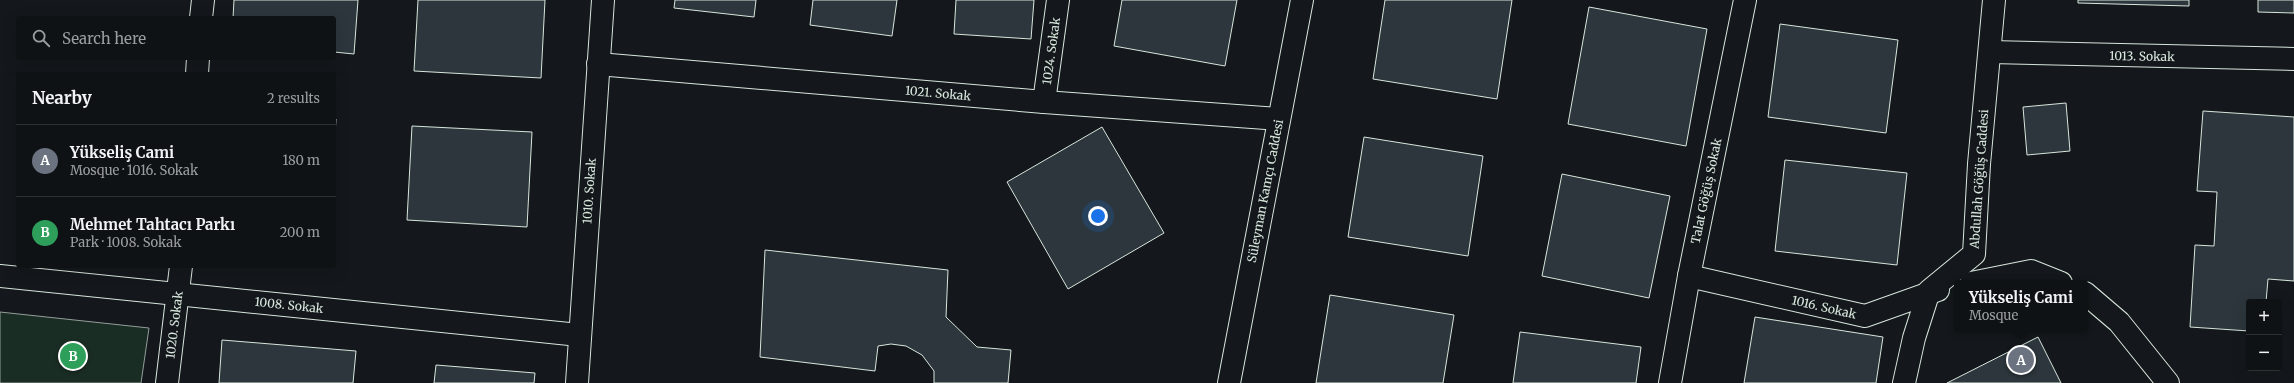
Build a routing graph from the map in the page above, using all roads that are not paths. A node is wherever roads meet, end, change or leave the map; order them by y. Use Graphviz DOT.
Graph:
graph roads {
  1 [pos="203,0"];
  2 [pos="603,0"];
  3 [pos="1058,0"];
  4 [pos="1302,0"];
  5 [pos="1745,0"];
  6 [pos="1994,0"];
  7 [pos="201,16"];
  8 [pos="1990,52"];
  9 [pos="2294,59"];
  10 [pos="198,60"];
  11 [pos="598,64"];
  12 [pos="196,72"];
  13 [pos="1044,102"];
  14 [pos="1279,119"];
  15 [pos="181,268"];
  16 [pos="0,276"];
  17 [pos="1688,276"];
  18 [pos="1986,280"];
  19 [pos="2054,280"];
  20 [pos="1954,287"];
  21 [pos="1929,291"];
  22 [pos="178,294"];
  23 [pos="2088,296"];
  24 [pos="579,335"];
  25 [pos="166,383"];
  26 [pos="577,383"];
  27 [pos="1229,383"];
  28 [pos="1670,383"];
  29 [pos="1904,383"];
  30 [pos="2168,383"];
  1 -- 7 [label="street"];
  2 -- 11 [label="street, 1010. Sokak"];
  3 -- 13 [label="street, 1024. Sokak"];
  4 -- 14 [label="street, Süleyman Kamçı Caddesi"];
  5 -- 17 [label="street, Talat Göğüş Sokak"];
  6 -- 8 [label="street, Abdullah Göğüş Caddesi"];
  8 -- 9 [label="street, 1013. Sokak"];
  8 -- 21 [label="street, Abdullah Göğüş Caddesi"];
  10 -- 12 [label="street"];
  11 -- 13 [label="street, 1021. Sokak"];
  11 -- 24 [label="street, 1010. Sokak"];
  13 -- 14 [label="street, 1021. Sokak"];
  14 -- 27 [label="street, Süleyman Kamçı Caddesi"];
  15 -- 22 [label="street, 1020. Sokak"];
  16 -- 22 [label="street, 1008. Sokak"];
  17 -- 21 [label="street, 1016. Sokak"];
  17 -- 28 [label="street, Talat Göğüş Sokak"];
  18 -- 19 [label="street"];
  20 -- 21 [label="street, 1016. Sokak"];
  21 -- 29 [label="street"];
  22 -- 24 [label="street, 1008. Sokak"];
  22 -- 25 [label="street, 1020. Sokak"];
  23 -- 30 [label="street"];
  24 -- 26 [label="street, 1010. Sokak"];
}
